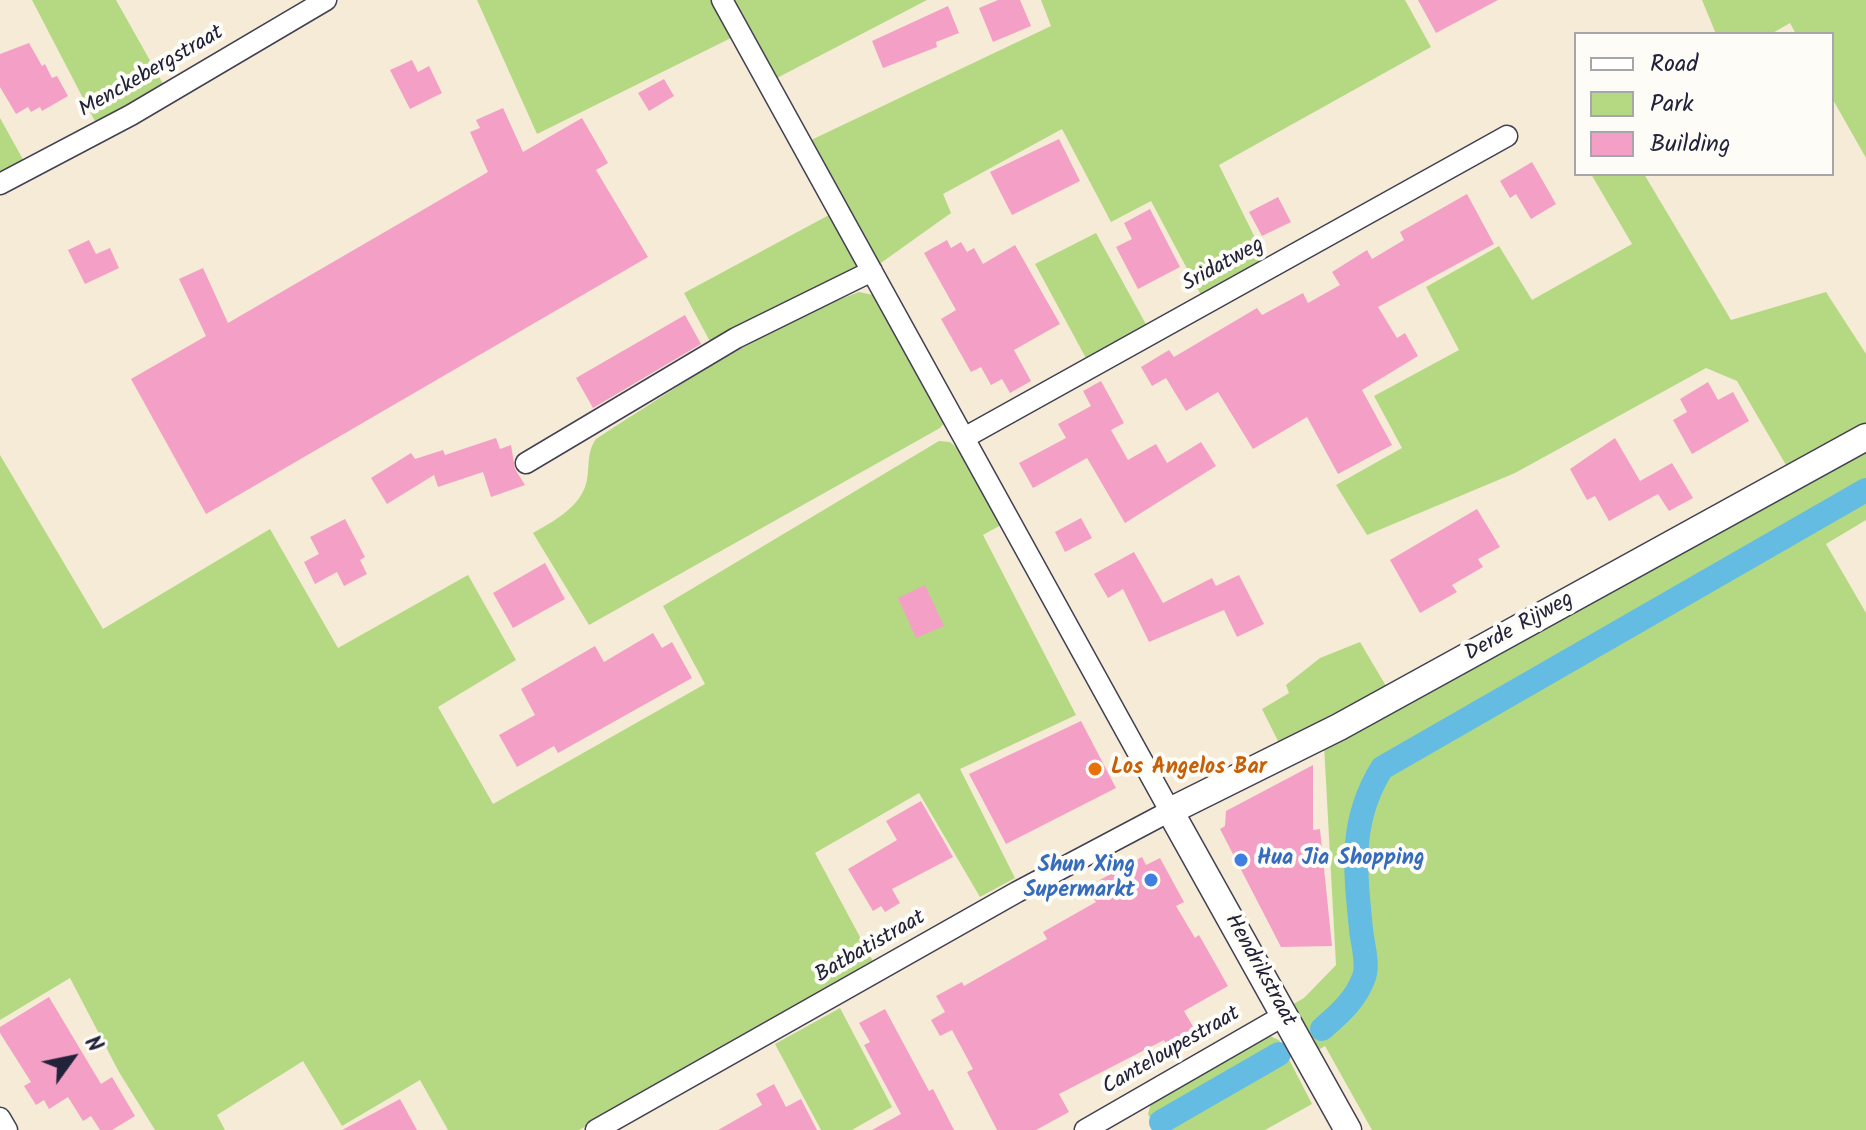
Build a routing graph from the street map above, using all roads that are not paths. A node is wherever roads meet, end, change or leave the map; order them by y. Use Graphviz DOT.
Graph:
graph roads {
  1 [pos="326,0"];
  2 [pos="722,0"];
  3 [pos="1507,136"];
  4 [pos="0,184"];
  5 [pos="872,271"];
  6 [pos="1866,437"];
  7 [pos="964,438"];
  8 [pos="526,463"];
  9 [pos="1170,811"];
  10 [pos="1283,1016"];
  11 [pos="0,1118"];
  12 [pos="7,1130"];
  13 [pos="596,1130"];
  14 [pos="1085,1130"];
  15 [pos="1348,1130"];
  1 -- 4 [label="street, Menckebergstraat"];
  2 -- 5 [label="street"];
  3 -- 7 [label="street, Sridatweg"];
  5 -- 7 [label="street"];
  5 -- 8 [label="street"];
  6 -- 9 [label="street, Derde Rijweg"];
  7 -- 9 [label="street"];
  9 -- 10 [label="street, Hendrikstraat"];
  9 -- 13 [label="street, Batbatistraat"];
  10 -- 14 [label="street, Canteloupestraat"];
  10 -- 15 [label="street, Hendrikstraat"];
  11 -- 12 [label="street"];
}
